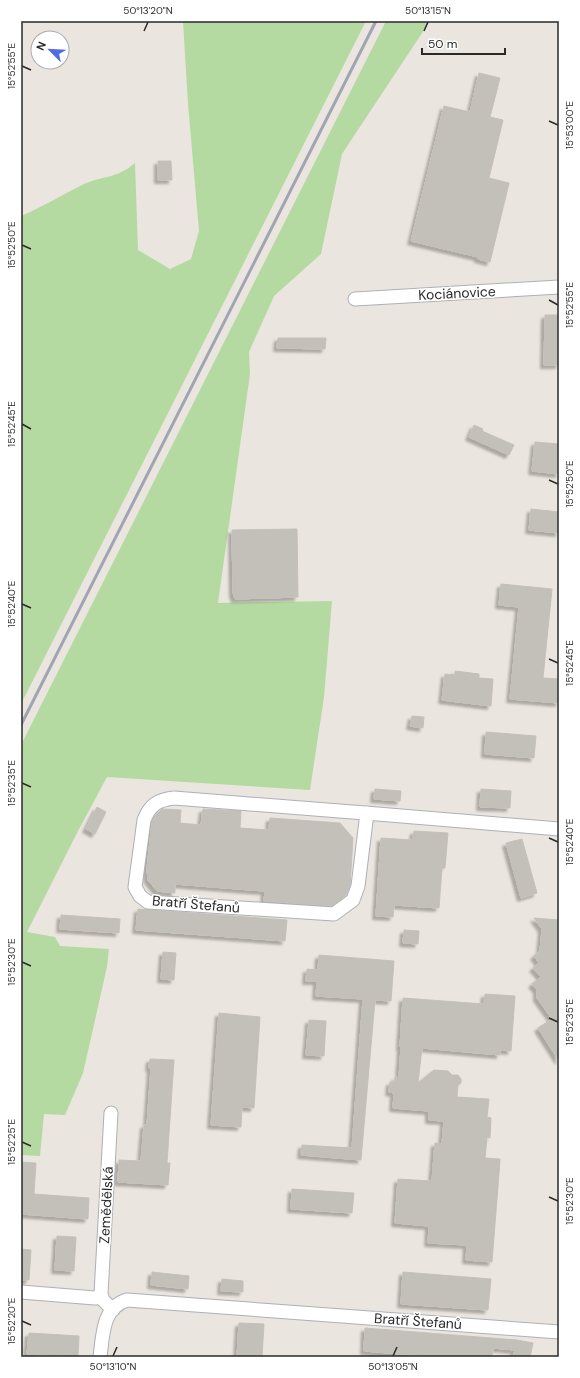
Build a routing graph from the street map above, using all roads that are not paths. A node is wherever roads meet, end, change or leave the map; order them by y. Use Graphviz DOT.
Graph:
graph roads {
  1 [pos="559,286"];
  2 [pos="355,299"];
  3 [pos="367,813"];
  4 [pos="559,829"];
  5 [pos="111,1114"];
  6 [pos="21,1292"];
  7 [pos="101,1297"];
  8 [pos="113,1310"];
  9 [pos="559,1332"];
  10 [pos="100,1357"];
  1 -- 2 [label="street, Kociánovice"];
  3 -- 3 [label="street, Bratří Štefanů"];
  3 -- 4 [label="street, Bratří Štefanů"];
  5 -- 7 [label="street, Zemědělská"];
  6 -- 7 [label="street"];
  7 -- 8 [label="street"];
  8 -- 9 [label="street, Bratří Štefanů"];
  8 -- 10 [label="street"];
}
